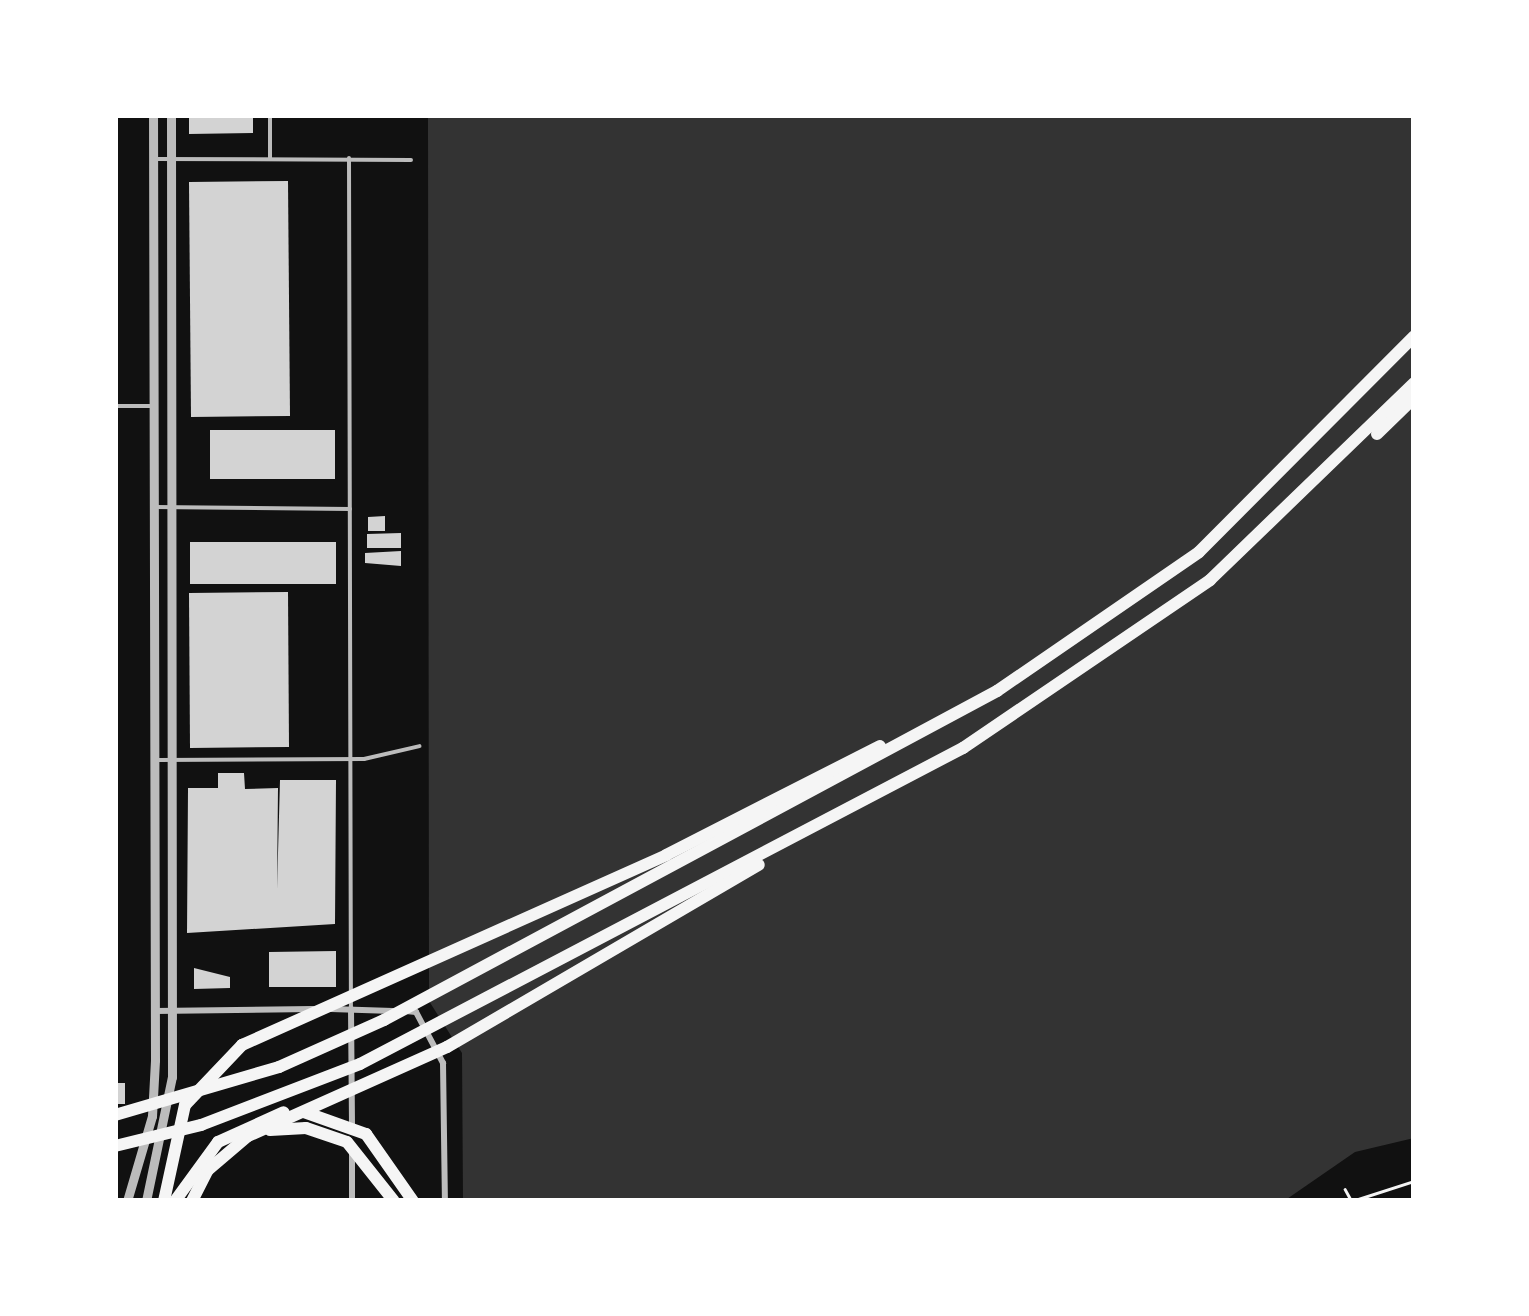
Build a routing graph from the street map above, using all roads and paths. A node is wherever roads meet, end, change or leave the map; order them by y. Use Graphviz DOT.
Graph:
graph roads {
  1 [pos="153,115"];
  2 [pos="171,115"];
  3 [pos="270,115"];
  4 [pos="270,158"];
  5 [pos="349,158"];
  6 [pos="153,159"];
  7 [pos="171,159"];
  8 [pos="411,160"];
  9 [pos="1414,334"];
  10 [pos="1414,383"];
  11 [pos="1414,398"];
  12 [pos="115,406"];
  13 [pos="154,406"];
  14 [pos="1337,466"];
  15 [pos="155,508"];
  16 [pos="171,508"];
  17 [pos="350,509"];
  18 [pos="946,719"];
  19 [pos="420,746"];
  20 [pos="352,756"];
  21 [pos="154,760"];
  22 [pos="172,760"];
  23 [pos="841,812"];
  24 [pos="352,1009"];
  25 [pos="172,1011"];
  26 [pos="154,1012"];
  27 [pos="115,1115"];
  28 [pos="115,1146"];
  29 [pos="1414,1180"];
  30 [pos="1345,1189"];
  31 [pos="126,1201"];
  32 [pos="146,1201"];
  33 [pos="164,1201"];
  34 [pos="174,1201"];
  35 [pos="193,1201"];
  36 [pos="352,1201"];
  37 [pos="394,1201"];
  38 [pos="413,1201"];
  39 [pos="444,1201"];
  40 [pos="1352,1201"];
  1 -- 6 [label="street"];
  2 -- 7 [label="street"];
  3 -- 4 [label="lane"];
  4 -- 5 [label="lane"];
  4 -- 7 [label="lane"];
  5 -- 8 [label="lane"];
  5 -- 17 [label="lane"];
  6 -- 7 [label="lane"];
  6 -- 13 [label="street"];
  7 -- 16 [label="street"];
  9 -- 18 [label="highway"];
  10 -- 14 [label="highway"];
  11 -- 14 [label="highway"];
  12 -- 13 [label="lane"];
  13 -- 15 [label="street"];
  14 -- 23 [label="highway"];
  15 -- 16 [label="lane"];
  15 -- 21 [label="street"];
  16 -- 17 [label="lane"];
  16 -- 22 [label="street"];
  17 -- 20 [label="lane"];
  18 -- 27 [label="highway"];
  18 -- 33 [label="highway"];
  19 -- 20 [label="lane"];
  20 -- 22 [label="lane"];
  20 -- 24 [label="lane"];
  21 -- 22 [label="lane"];
  21 -- 26 [label="street"];
  22 -- 25 [label="street"];
  23 -- 28 [label="highway"];
  23 -- 35 [label="highway"];
  24 -- 25 [label="street"];
  24 -- 36 [label="street"];
  24 -- 39 [label="street"];
  25 -- 26 [label="street"];
  25 -- 32 [label="street"];
  26 -- 31 [label="street"];
  29 -- 40 [label="path"];
  30 -- 40 [label="path"];
  34 -- 38 [label="highway"];
  35 -- 37 [label="highway"];
}
